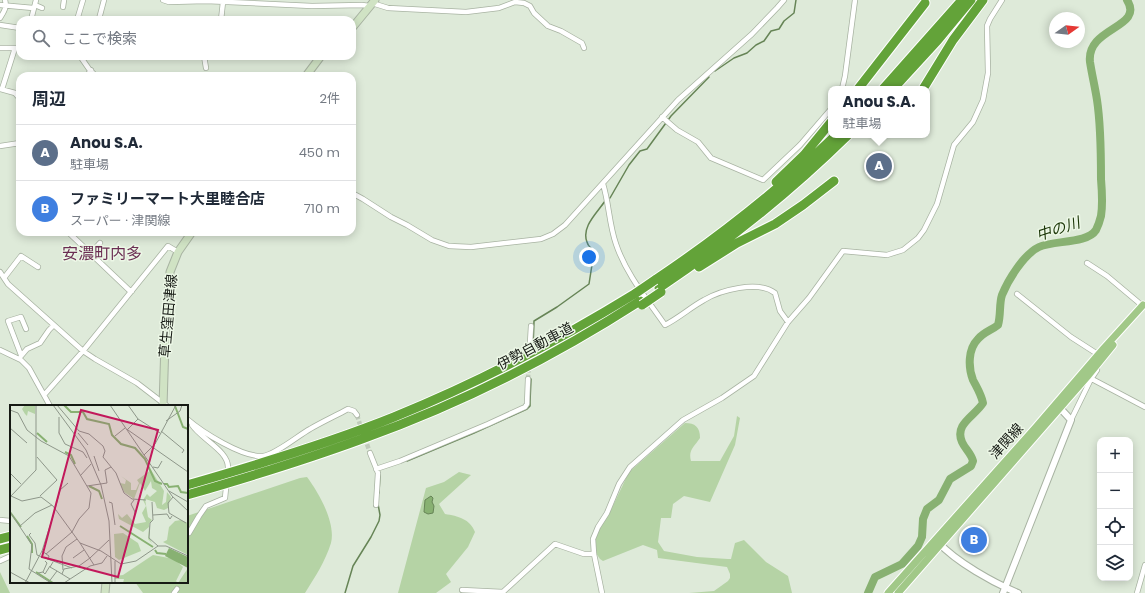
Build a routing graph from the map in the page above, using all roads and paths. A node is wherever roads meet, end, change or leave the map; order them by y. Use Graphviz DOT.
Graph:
graph roads {
  1 [pos="36,0"];
  2 [pos="64,0"];
  3 [pos="83,0"];
  4 [pos="104,0"];
  5 [pos="163,0"];
  6 [pos="784,0"];
  7 [pos="855,0"];
  8 [pos="962,0"];
  9 [pos="971,0"];
  10 [pos="983,0"];
  11 [pos="1002,0"];
  12 [pos="222,2"];
  13 [pos="5,3"];
  14 [pos="372,3"];
  15 [pos="925,3"];
  16 [pos="0,5"];
  17 [pos="63,6"];
  18 [pos="34,7"];
  19 [pos="42,8"];
  20 [pos="32,16"];
  21 [pos="78,16"];
  22 [pos="100,16"];
  23 [pos="221,16"];
  24 [pos="0,18"];
  25 [pos="356,23"];
  26 [pos="0,25"];
  27 [pos="16,27"];
  28 [pos="0,48"];
  29 [pos="15,48"];
  30 [pos="584,48"];
  31 [pos="85,60"];
  32 [pos="205,60"];
  33 [pos="318,60"];
  34 [pos="206,68"];
  35 [pos="91,70"];
  36 [pos="309,72"];
  37 [pos="843,86"];
  38 [pos="860,86"];
  39 [pos="886,86"];
  40 [pos="896,86"];
  41 [pos="925,86"];
  42 [pos="1,89"];
  43 [pos="16,95"];
  44 [pos="828,112"];
  45 [pos="664,118"];
  46 [pos="828,126"];
  47 [pos="833,138"];
  48 [pos="845,138"];
  49 [pos="16,144"];
  50 [pos="0,146"];
  51 [pos="834,181"];
  52 [pos="603,184"];
  53 [pos="356,196"];
  54 [pos="726,229"];
  55 [pos="72,236"];
  56 [pos="189,236"];
  57 [pos="100,243"];
  58 [pos="178,252"];
  59 [pos="91,253"];
  60 [pos="1087,263"];
  61 [pos="38,267"];
  62 [pos="0,272"];
  63 [pos="4,278"];
  64 [pos="658,287"];
  65 [pos="132,291"];
  66 [pos="1017,294"];
  67 [pos="639,300"];
  68 [pos="1143,305"];
  69 [pos="788,322"];
  70 [pos="54,325"];
  71 [pos="531,326"];
  72 [pos="26,329"];
  73 [pos="530,343"];
  74 [pos="0,350"];
  75 [pos="83,351"];
  76 [pos="1098,355"];
  77 [pos="20,357"];
  78 [pos="1087,376"];
  79 [pos="528,379"];
  80 [pos="44,395"];
  81 [pos="49,405"];
  82 [pos="165,405"];
  83 [pos="1145,407"];
  84 [pos="1060,408"];
  85 [pos="357,415"];
  86 [pos="188,420"];
  87 [pos="1072,420"];
  88 [pos="192,423"];
  89 [pos="370,453"];
  90 [pos="228,468"];
  91 [pos="376,469"];
  92 [pos="188,485"];
  93 [pos="226,488"];
  94 [pos="188,495"];
  95 [pos="376,505"];
  96 [pos="0,520"];
  97 [pos="10,521"];
  98 [pos="189,533"];
  99 [pos="10,536"];
  100 [pos="0,539"];
  101 [pos="936,540"];
  102 [pos="941,546"];
  103 [pos="10,547"];
  104 [pos="0,550"];
  105 [pos="594,554"];
  106 [pos="10,556"];
  107 [pos="0,561"];
  108 [pos="1145,565"];
  109 [pos="106,583"];
  110 [pos="462,590"];
  111 [pos="1004,590"];
  112 [pos="105,593"];
  113 [pos="602,593"];
  114 [pos="888,593"];
  115 [pos="898,593"];
  116 [pos="1018,593"];
  117 [pos="1137,593"];
  1 -- 18 [label="street"];
  2 -- 17 [label="street"];
  3 -- 21 [label="street"];
  4 -- 22 [label="street"];
  5 -- 12 [label="street"];
  6 -- 45 [label="street"];
  7 -- 37 [label="street"];
  8 -- 39 [label="highway"];
  9 -- 40 [label="highway"];
  10 -- 41 [label="highway"];
  11 -- 69 [label="street"];
  12 -- 14 [label="street"];
  12 -- 23 [label="street"];
  13 -- 16 [label="street"];
  13 -- 18 [label="street"];
  13 -- 24 [label="street"];
  14 -- 25 [label="main road"];
  14 -- 30 [label="street"];
  15 -- 38 [label="highway"];
  18 -- 19 [label="street"];
  18 -- 20 [label="street"];
  26 -- 27 [label="street"];
  28 -- 29 [label="street"];
  29 -- 42 [label="street"];
  31 -- 35 [label="street"];
  32 -- 34 [label="street"];
  33 -- 36 [label="main road"];
  42 -- 43 [label="street"];
  44 -- 45 [label="street"];
  45 -- 52 [label="street"];
  46 -- 54 [label="highway"];
  47 -- 54 [label="highway, 伊勢自動車道"];
  48 -- 64 [label="highway, 伊勢自動車道"];
  49 -- 50 [label="street"];
  51 -- 64 [label="highway"];
  52 -- 53 [label="street"];
  52 -- 69 [label="street"];
  54 -- 64 [label="highway, 伊勢自動車道"];
  55 -- 59 [label="street"];
  56 -- 58 [label="main road, 草生窪田津線"];
  57 -- 59 [label="street"];
  58 -- 65 [label="street"];
  58 -- 82 [label="main road, 草生窪田津線"];
  59 -- 65 [label="street"];
  60 -- 68 [label="street"];
  61 -- 63 [label="street"];
  62 -- 63 [label="street"];
  63 -- 70 [label="street"];
  64 -- 67 [label="highway, 伊勢自動車道, bridge"];
  64 -- 67 [label="highway, bridge"];
  65 -- 75 [label="street"];
  66 -- 76 [label="street"];
  67 -- 92 [label="highway, 伊勢自動車道"];
  67 -- 94 [label="highway, 伊勢自動車道"];
  68 -- 76 [label="main road, 津関線"];
  68 -- 78 [label="main road, 津関線"];
  69 -- 105 [label="street"];
  70 -- 75 [label="street"];
  70 -- 77 [label="street"];
  71 -- 73 [label="street"];
  72 -- 77 [label="street"];
  74 -- 77 [label="street"];
  75 -- 80 [label="street"];
  75 -- 82 [label="street"];
  76 -- 78 [label="main road, 津関線"];
  77 -- 80 [label="street"];
  78 -- 83 [label="street"];
  78 -- 84 [label="main road, 津関線"];
  78 -- 87 [label="street"];
  78 -- 101 [label="main road, 津関線"];
  79 -- 91 [label="street"];
  80 -- 81 [label="street"];
  84 -- 87 [label="street"];
  84 -- 102 [label="main road, 津関線"];
  85 -- 88 [label="street"];
  86 -- 88 [label="street"];
  87 -- 111 [label="street"];
  88 -- 90 [label="street"];
  89 -- 91 [label="street"];
  91 -- 95 [label="street"];
  93 -- 98 [label="street"];
  96 -- 97 [label="street"];
  99 -- 100 [label="highway"];
  101 -- 102 [label="street"];
  101 -- 114 [label="main road, 津関線"];
  102 -- 111 [label="street"];
  102 -- 115 [label="main road, 津関線"];
  103 -- 104 [label="highway"];
  105 -- 110 [label="street"];
  105 -- 113 [label="street"];
  106 -- 107 [label="street"];
  108 -- 117 [label="street"];
  109 -- 112 [label="main road"];
  111 -- 116 [label="street"];
}
